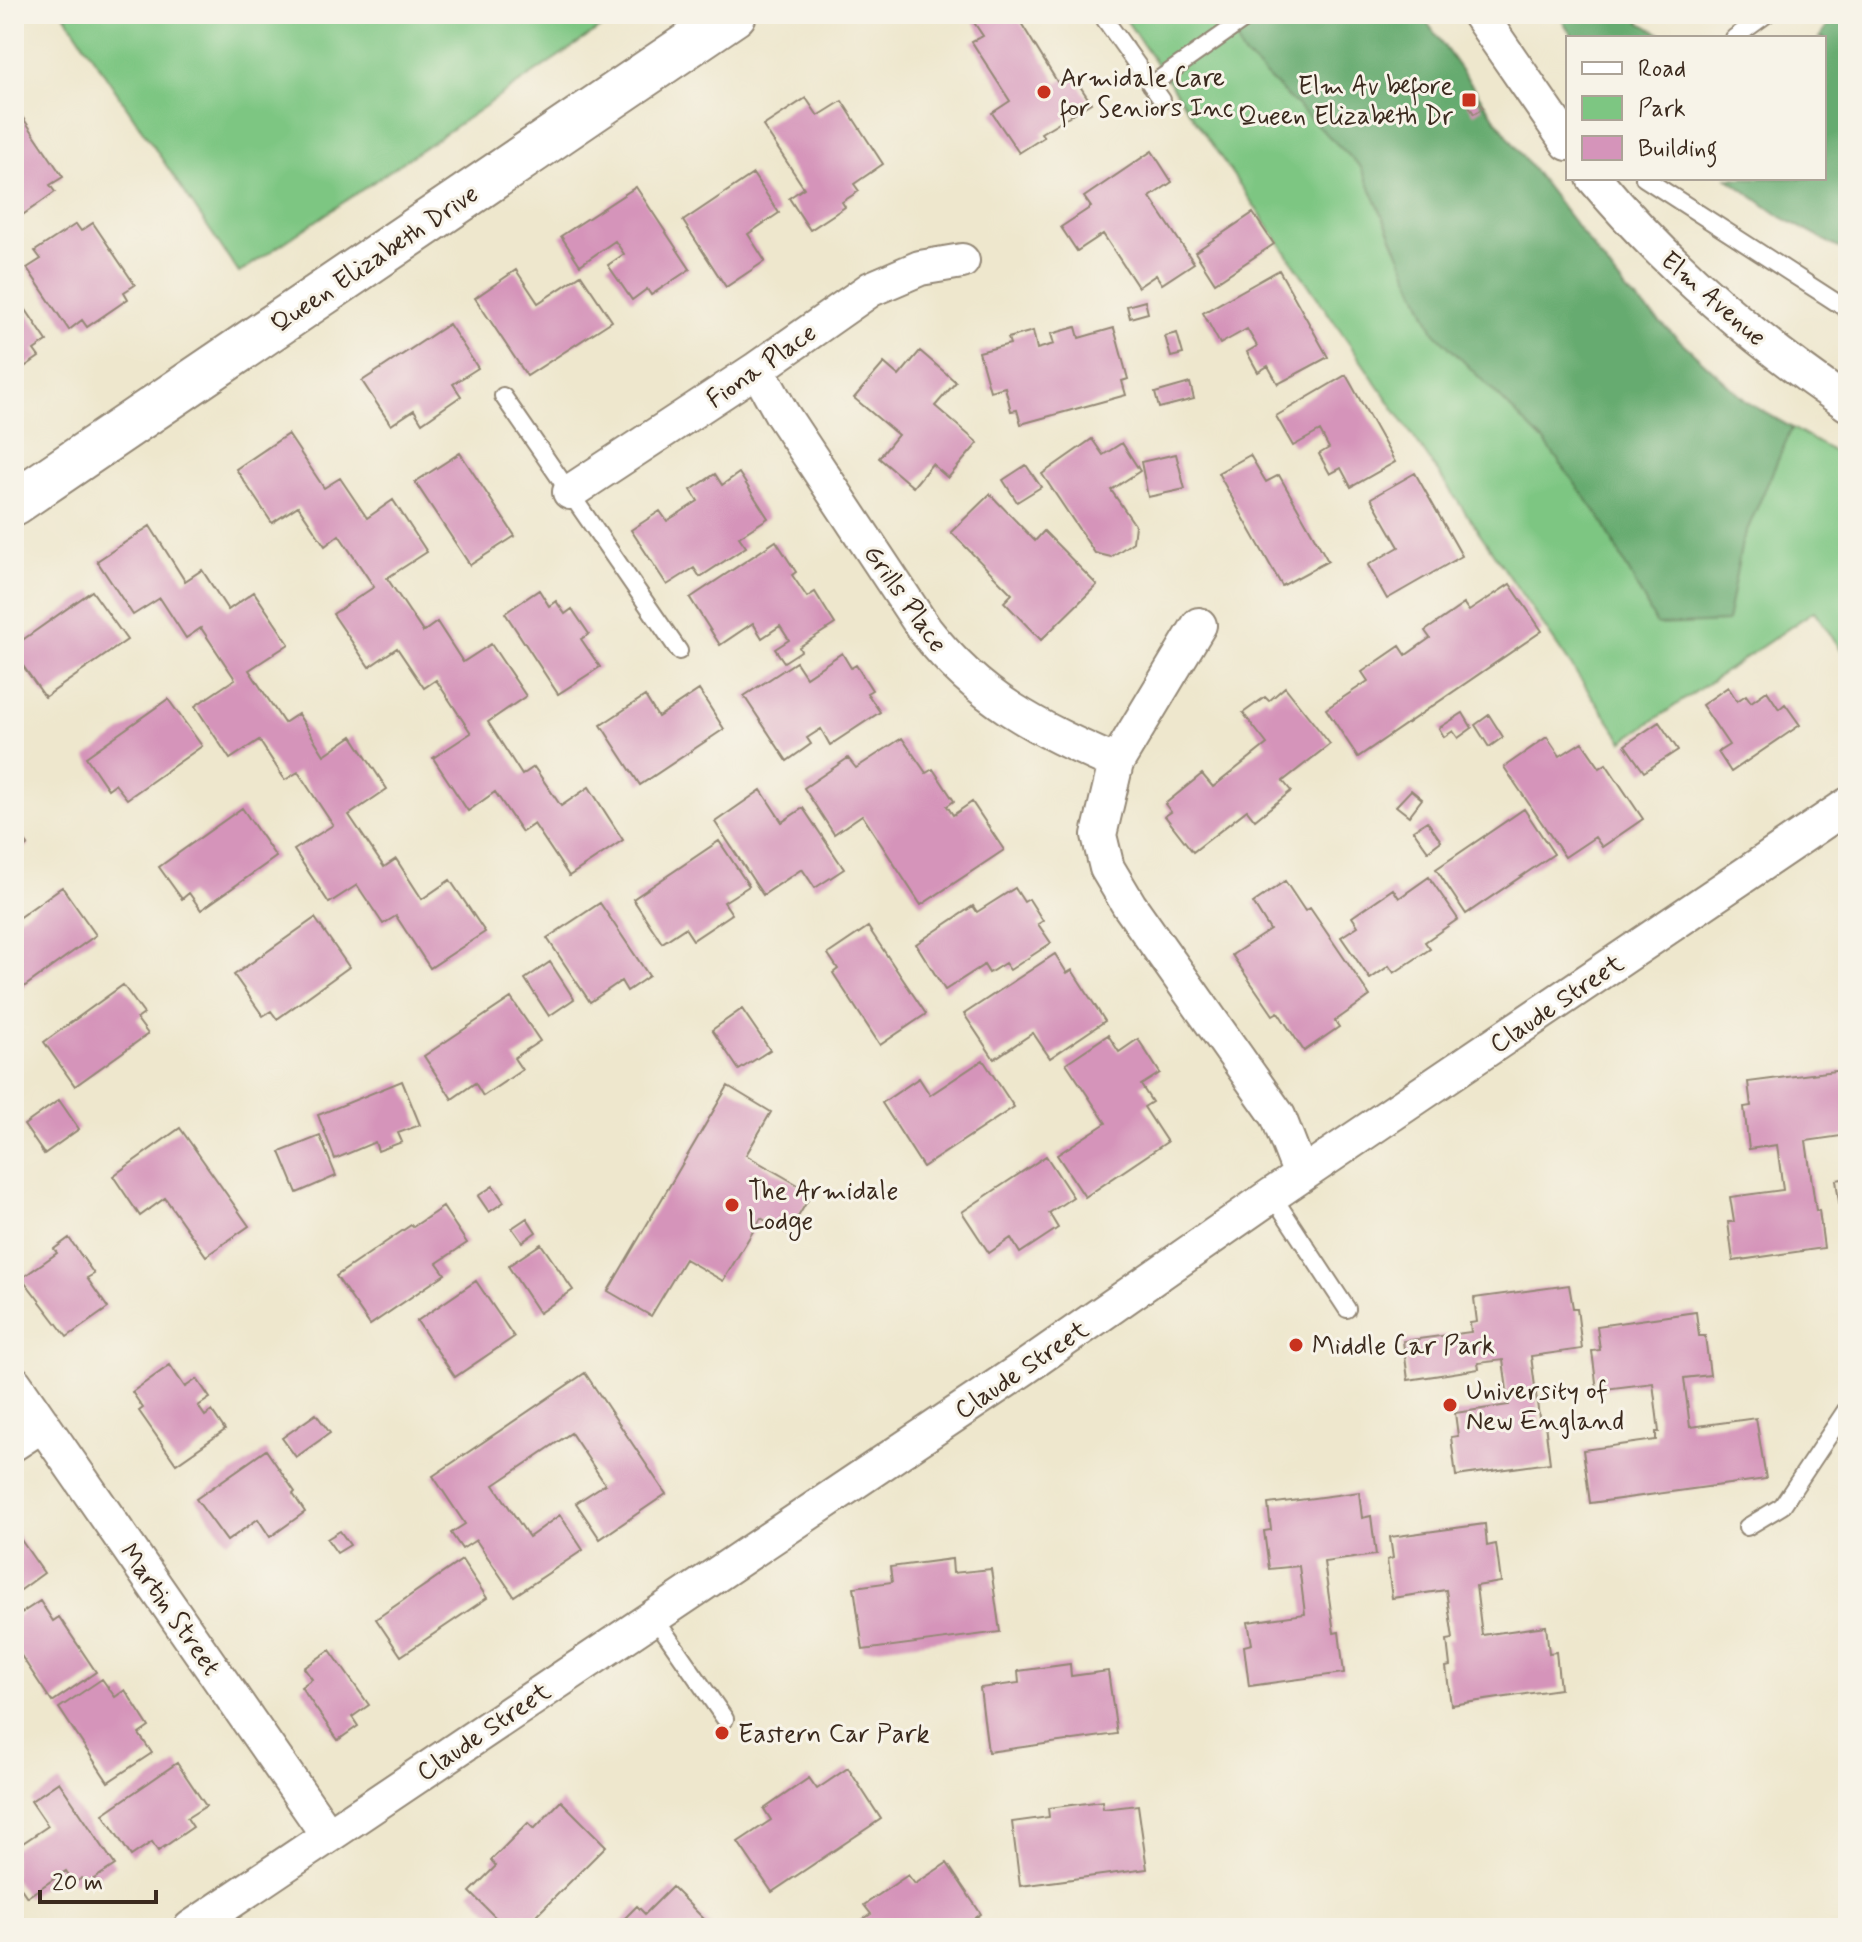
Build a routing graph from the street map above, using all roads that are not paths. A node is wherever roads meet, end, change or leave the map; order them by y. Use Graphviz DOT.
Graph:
graph roads {
  1 [pos="734,14"];
  2 [pos="1101,14"];
  3 [pos="1252,14"];
  4 [pos="1479,14"];
  5 [pos="1767,14"];
  6 [pos="1737,36"];
  7 [pos="1151,85"];
  8 [pos="1162,100"];
  9 [pos="1566,140"];
  10 [pos="1596,180"];
  11 [pos="1647,180"];
  12 [pos="962,261"];
  13 [pos="1848,310"];
  14 [pos="757,369"];
  15 [pos="503,396"];
  16 [pos="1848,404"];
  17 [pos="570,492"];
  18 [pos="14,503"];
  19 [pos="1199,625"];
  20 [pos="679,651"];
  21 [pos="1116,763"];
  22 [pos="1848,805"];
  23 [pos="1301,1175"];
  24 [pos="1272,1195"];
  25 [pos="1347,1309"];
  26 [pos="14,1383"];
  27 [pos="1848,1407"];
  28 [pos="43,1424"];
  29 [pos="14,1443"];
  30 [pos="1747,1527"];
  31 [pos="654,1617"];
  32 [pos="725,1719"];
  33 [pos="328,1835"];
  34 [pos="191,1928"];
  1 -- 18 [label="main road, Queen Elizabeth Drive"];
  2 -- 7 [label="lane"];
  3 -- 7 [label="lane"];
  4 -- 9 [label="street"];
  5 -- 6 [label="lane"];
  7 -- 8 [label="lane"];
  10 -- 16 [label="street, Elm Avenue"];
  11 -- 13 [label="lane"];
  12 -- 14 [label="street, Fiona Place"];
  14 -- 17 [label="street, Fiona Place"];
  14 -- 21 [label="street, Grills Place"];
  15 -- 17 [label="lane"];
  17 -- 20 [label="lane"];
  19 -- 21 [label="street"];
  21 -- 23 [label="street"];
  22 -- 23 [label="street, Claude Street"];
  23 -- 24 [label="street, Claude Street"];
  24 -- 25 [label="lane"];
  24 -- 31 [label="street, Claude Street"];
  26 -- 28 [label="street, Martin Street"];
  27 -- 30 [label="lane"];
  28 -- 29 [label="street"];
  28 -- 33 [label="street, Martin Street"];
  31 -- 32 [label="lane"];
  31 -- 33 [label="street, Claude Street"];
  33 -- 34 [label="street, Claude Street"];
}
